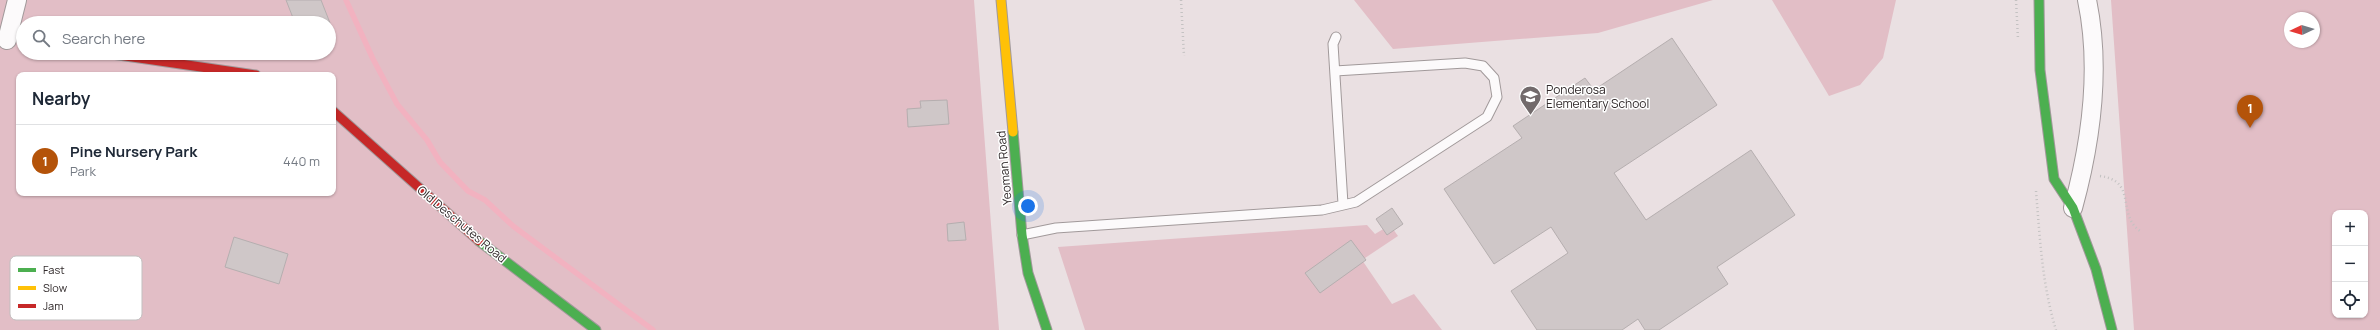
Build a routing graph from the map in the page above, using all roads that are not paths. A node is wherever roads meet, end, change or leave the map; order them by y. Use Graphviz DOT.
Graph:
graph roads {
  1 [pos="17,0"];
  2 [pos="1001,0"];
  3 [pos="2039,0"];
  4 [pos="2087,0"];
  5 [pos="1336,37"];
  6 [pos="10,41"];
  7 [pos="153,60"];
  8 [pos="1335,71"];
  9 [pos="235,72"];
  10 [pos="336,114"];
  11 [pos="1343,204"];
  12 [pos="2073,208"];
  13 [pos="1022,235"];
  14 [pos="596,330"];
  15 [pos="1047,330"];
  16 [pos="2112,330"];
  1 -- 6 [label="street"];
  2 -- 13 [label="street, Yeoman Road"];
  3 -- 12 [label="street"];
  4 -- 12 [label="street"];
  5 -- 8 [label="lane"];
  7 -- 9 [label="street"];
  8 -- 11 [label="lane"];
  8 -- 11 [label="lane"];
  10 -- 14 [label="street, Old Deschutes Road"];
  11 -- 13 [label="lane"];
  12 -- 16 [label="street"];
  13 -- 15 [label="street, Yeoman Road"];
}
